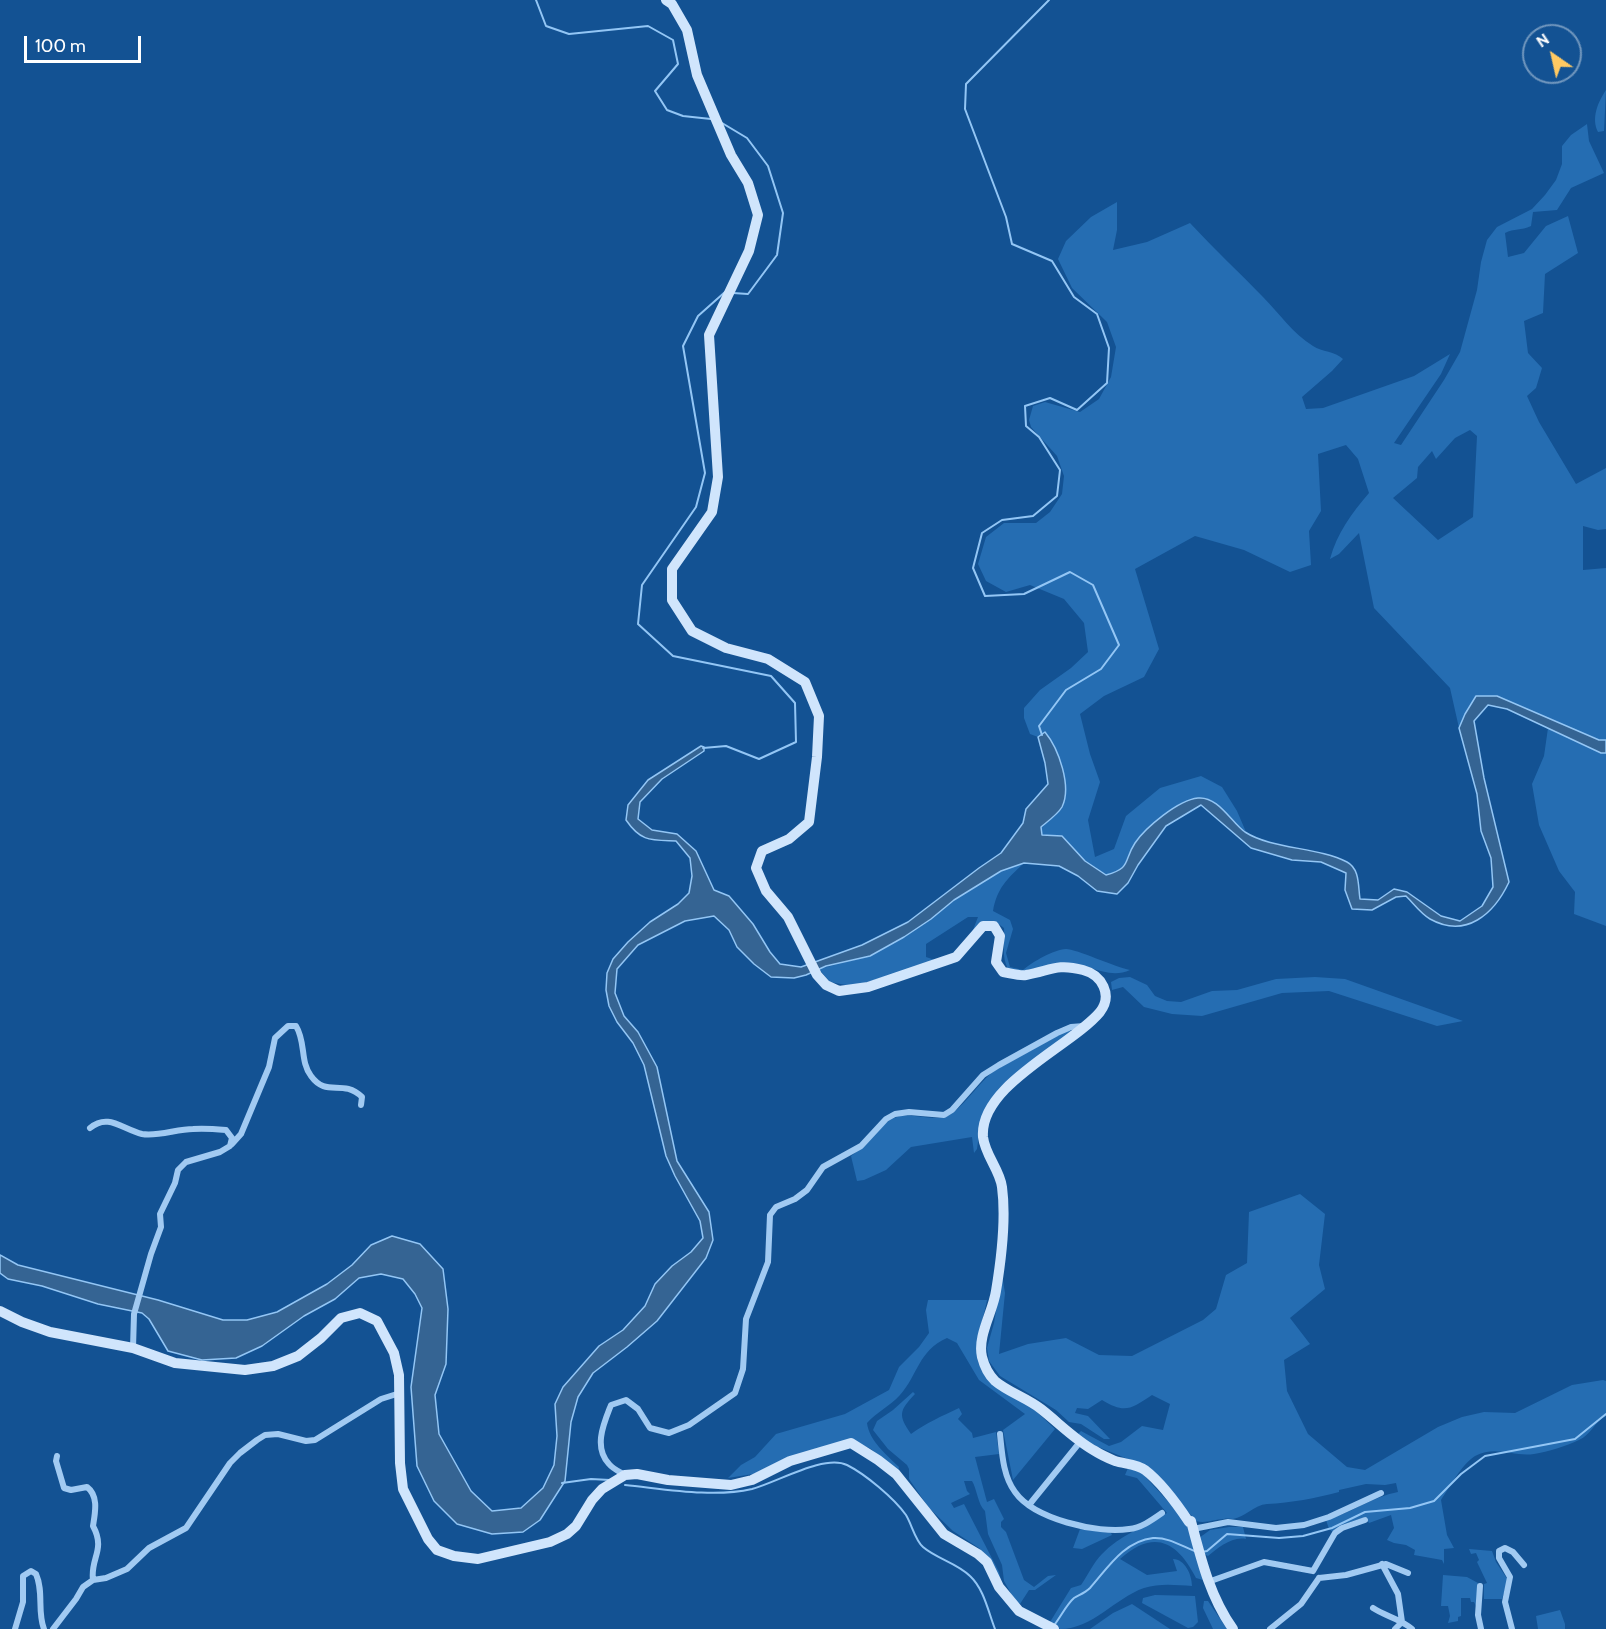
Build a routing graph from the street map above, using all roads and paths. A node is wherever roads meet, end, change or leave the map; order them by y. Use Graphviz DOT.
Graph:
graph roads {
  1 [pos="666,0"];
  2 [pos="1088,1025"];
  3 [pos="361,1105"];
  4 [pos="90,1128"];
  5 [pos="230,1146"];
  6 [pos="0,1311"];
  7 [pos="133,1348"];
  8 [pos="399,1393"];
  9 [pos="1000,1434"];
  10 [pos="1080,1442"];
  11 [pos="57,1456"];
  12 [pos="625,1475"];
  13 [pos="1382,1493"];
  14 [pos="1029,1505"];
  15 [pos="1162,1513"];
  16 [pos="1365,1520"];
  17 [pos="1194,1528"];
  18 [pos="1382,1564"];
  19 [pos="1524,1565"];
  20 [pos="1313,1571"];
  21 [pos="1408,1573"];
  22 [pos="1319,1578"];
  23 [pos="93,1581"];
  24 [pos="1208,1582"];
  25 [pos="1480,1586"];
  26 [pos="1373,1608"];
  27 [pos="1402,1622"];
  28 [pos="15,1629"];
  29 [pos="44,1629"];
  30 [pos="53,1629"];
  31 [pos="1054,1629"];
  32 [pos="1233,1629"];
  33 [pos="1270,1629"];
  34 [pos="1395,1629"];
  35 [pos="1412,1629"];
  36 [pos="1481,1629"];
  37 [pos="1512,1629"];
  1 -- 2 [label="main road"];
  2 -- 10 [label="main road"];
  2 -- 12 [label="street"];
  3 -- 5 [label="street"];
  4 -- 5 [label="street"];
  5 -- 7 [label="street"];
  6 -- 7 [label="main road"];
  7 -- 8 [label="main road"];
  8 -- 12 [label="main road"];
  8 -- 23 [label="street"];
  9 -- 14 [label="street"];
  10 -- 14 [label="street"];
  10 -- 17 [label="main road"];
  11 -- 23 [label="street"];
  12 -- 31 [label="main road"];
  13 -- 17 [label="street"];
  14 -- 15 [label="street"];
  16 -- 20 [label="street"];
  17 -- 24 [label="main road"];
  18 -- 21 [label="street"];
  18 -- 22 [label="street"];
  18 -- 27 [label="street"];
  19 -- 37 [label="street"];
  20 -- 22 [label="street"];
  20 -- 24 [label="street"];
  22 -- 33 [label="street"];
  23 -- 30 [label="street"];
  24 -- 32 [label="main road"];
  25 -- 36 [label="street"];
  26 -- 27 [label="street"];
  27 -- 34 [label="street"];
  27 -- 35 [label="street"];
  28 -- 29 [label="street"];
}
